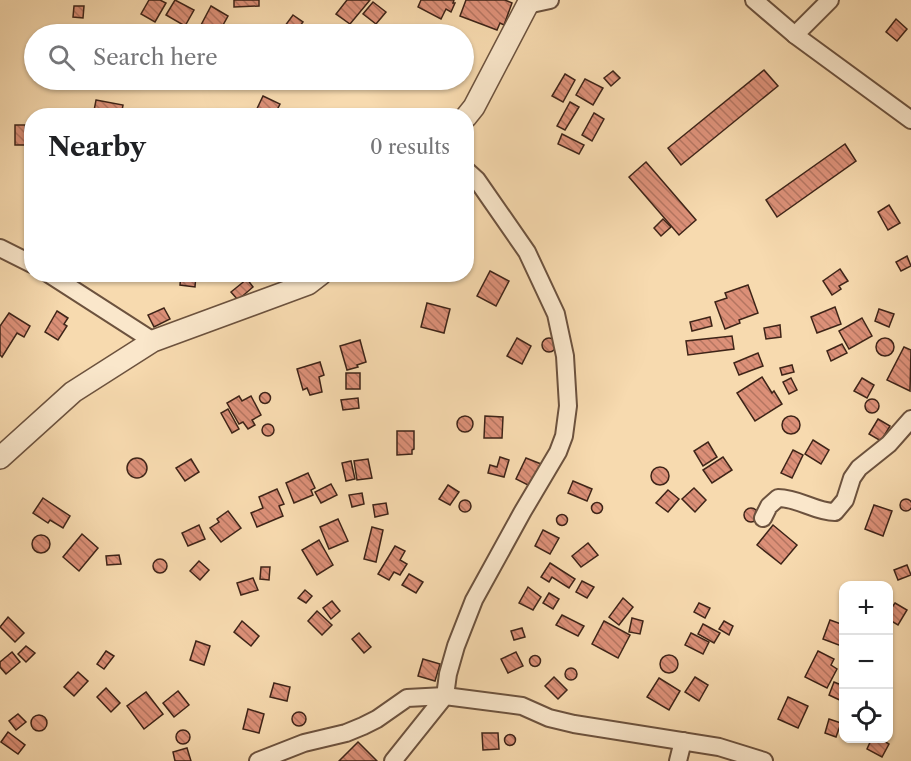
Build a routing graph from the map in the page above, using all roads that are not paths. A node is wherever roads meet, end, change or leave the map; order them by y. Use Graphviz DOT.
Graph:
graph roads {
  1 [pos="550,0"];
  2 [pos="754,0"];
  3 [pos="830,0"];
  4 [pos="528,3"];
  5 [pos="795,35"];
  6 [pos="474,108"];
  7 [pos="911,120"];
  8 [pos="474,177"];
  9 [pos="0,248"];
  10 [pos="24,260"];
  11 [pos="61,282"];
  12 [pos="311,282"];
  13 [pos="153,341"];
  14 [pos="911,419"];
  15 [pos="0,458"];
  16 [pos="763,518"];
  17 [pos="445,696"];
  18 [pos="683,741"];
  19 [pos="258,761"];
  20 [pos="393,761"];
  21 [pos="678,761"];
  22 [pos="764,761"];
  1 -- 4 [label="street"];
  2 -- 5 [label="street"];
  3 -- 5 [label="street"];
  4 -- 6 [label="street"];
  5 -- 7 [label="street"];
  8 -- 17 [label="street"];
  9 -- 10 [label="street"];
  11 -- 13 [label="street"];
  12 -- 13 [label="street"];
  13 -- 15 [label="street"];
  14 -- 16 [label="street"];
  17 -- 18 [label="street"];
  17 -- 19 [label="street"];
  17 -- 20 [label="street"];
  18 -- 21 [label="street"];
  18 -- 22 [label="street"];
}
